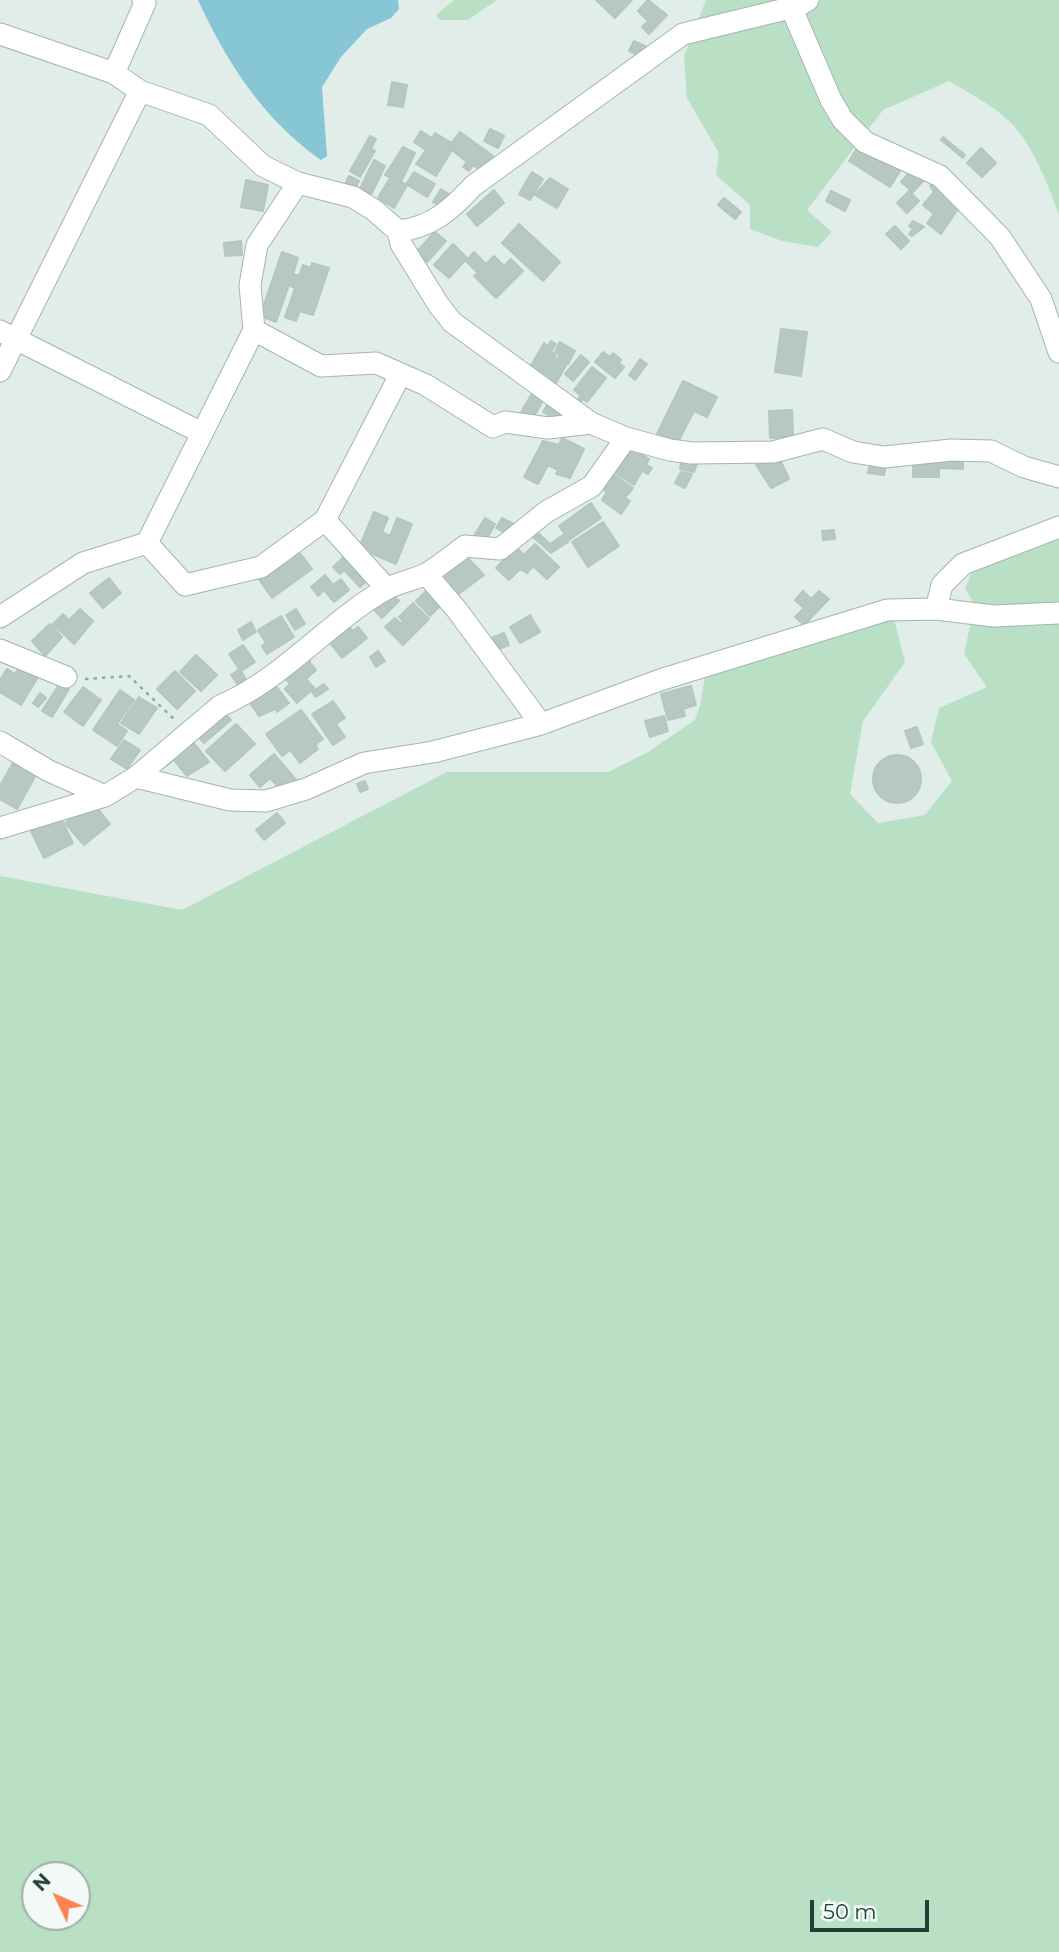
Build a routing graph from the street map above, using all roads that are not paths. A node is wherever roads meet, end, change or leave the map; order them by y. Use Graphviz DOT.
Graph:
graph roads {
  1 [pos="143,0"];
  2 [pos="799,4"];
  3 [pos="0,34"];
  4 [pos="114,73"];
  5 [pos="140,91"];
  6 [pos="298,183"];
  7 [pos="398,231"];
  8 [pos="254,330"];
  9 [pos="8,335"];
  10 [pos="1059,352"];
  11 [pos="0,371"];
  12 [pos="400,375"];
  13 [pos="591,423"];
  14 [pos="202,433"];
  15 [pos="626,438"];
  16 [pos="1059,477"];
  17 [pos="325,520"];
  18 [pos="1059,527"];
  19 [pos="146,543"];
  20 [pos="426,574"];
  21 [pos="387,589"];
  22 [pos="936,608"];
  23 [pos="1059,613"];
  24 [pos="0,617"];
  25 [pos="0,650"];
  26 [pos="66,677"];
  27 [pos="541,724"];
  28 [pos="0,742"];
  29 [pos="136,777"];
  30 [pos="106,796"];
  31 [pos="0,828"];
  1 -- 4 [label="street"];
  2 -- 7 [label="street"];
  2 -- 10 [label="street"];
  3 -- 4 [label="street"];
  4 -- 5 [label="street"];
  5 -- 6 [label="street"];
  5 -- 9 [label="street"];
  6 -- 7 [label="street"];
  6 -- 8 [label="street"];
  7 -- 13 [label="street"];
  8 -- 12 [label="street"];
  8 -- 14 [label="street"];
  9 -- 11 [label="street"];
  9 -- 14 [label="street"];
  12 -- 13 [label="street"];
  12 -- 17 [label="street"];
  13 -- 15 [label="street"];
  14 -- 19 [label="street"];
  15 -- 16 [label="street"];
  15 -- 20 [label="street"];
  17 -- 19 [label="street"];
  17 -- 21 [label="street"];
  18 -- 22 [label="street"];
  19 -- 24 [label="street"];
  20 -- 21 [label="street"];
  20 -- 27 [label="street"];
  21 -- 29 [label="street"];
  22 -- 23 [label="street"];
  22 -- 27 [label="street"];
  25 -- 26 [label="street"];
  27 -- 29 [label="street"];
  28 -- 30 [label="street"];
  29 -- 30 [label="street"];
  30 -- 31 [label="street"];
}
